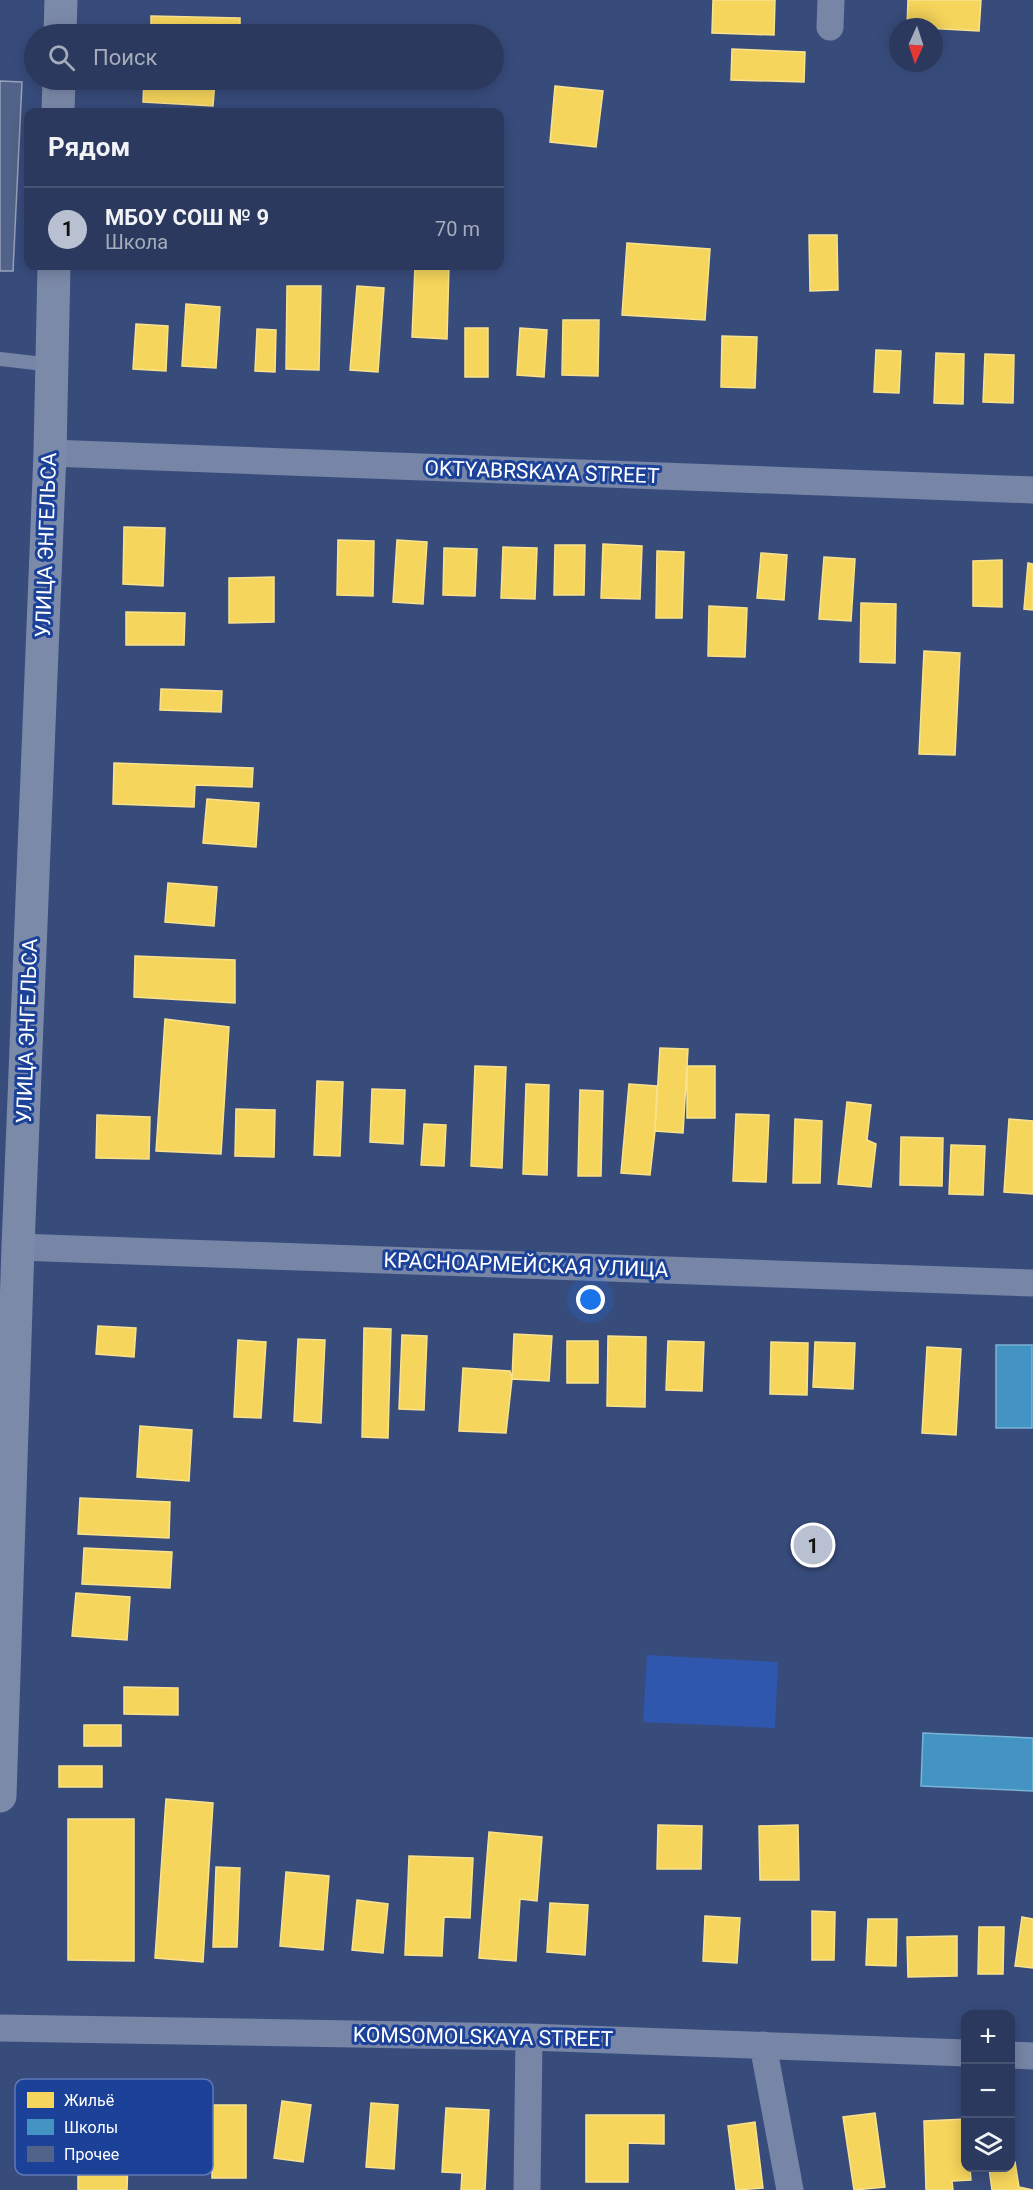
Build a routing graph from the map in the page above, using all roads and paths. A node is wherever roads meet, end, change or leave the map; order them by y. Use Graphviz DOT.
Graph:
graph roads {
  1 [pos="61,0"];
  2 [pos="831,0"];
  3 [pos="60,24"];
  4 [pos="830,27"];
  5 [pos="59,90"];
  6 [pos="58,108"];
  7 [pos="54,270"];
  8 [pos="0,359"];
  9 [pos="52,365"];
  10 [pos="50,453"];
  11 [pos="1033,490"];
  12 [pos="10,1186"];
  13 [pos="18,1247"];
  14 [pos="1033,1283"];
  15 [pos="0,1796"];
  16 [pos="0,2028"];
  17 [pos="529,2037"];
  18 [pos="763,2045"];
  19 [pos="961,2053"];
  20 [pos="1015,2055"];
  21 [pos="1033,2055"];
  22 [pos="527,2190"];
  23 [pos="790,2190"];
  1 -- 3 [label="main road"];
  2 -- 4 [label="street"];
  5 -- 6 [label="main road"];
  7 -- 9 [label="main road, УЛИЦА ЭНГЕЛЬСА"];
  8 -- 9 [label="lane"];
  9 -- 10 [label="main road, УЛИЦА ЭНГЕЛЬСА"];
  10 -- 11 [label="street, OKTYABRSKAYA STREET"];
  10 -- 12 [label="main road, УЛИЦА ЭНГЕЛЬСА"];
  12 -- 13 [label="main road, УЛИЦА ЭНГЕЛЬСА"];
  13 -- 14 [label="street, КРАСНОАРМЕЙСКАЯ УЛИЦА"];
  13 -- 15 [label="main road, УЛИЦА ЭНГЕЛЬСА"];
  16 -- 17 [label="street, KOMSOMOLSKAYA STREET"];
  17 -- 18 [label="street, KOMSOMOLSKAYA STREET"];
  17 -- 22 [label="street"];
  18 -- 19 [label="street, KOMSOMOLSKAYA STREET"];
  18 -- 23 [label="street"];
  20 -- 21 [label="street"];
}
